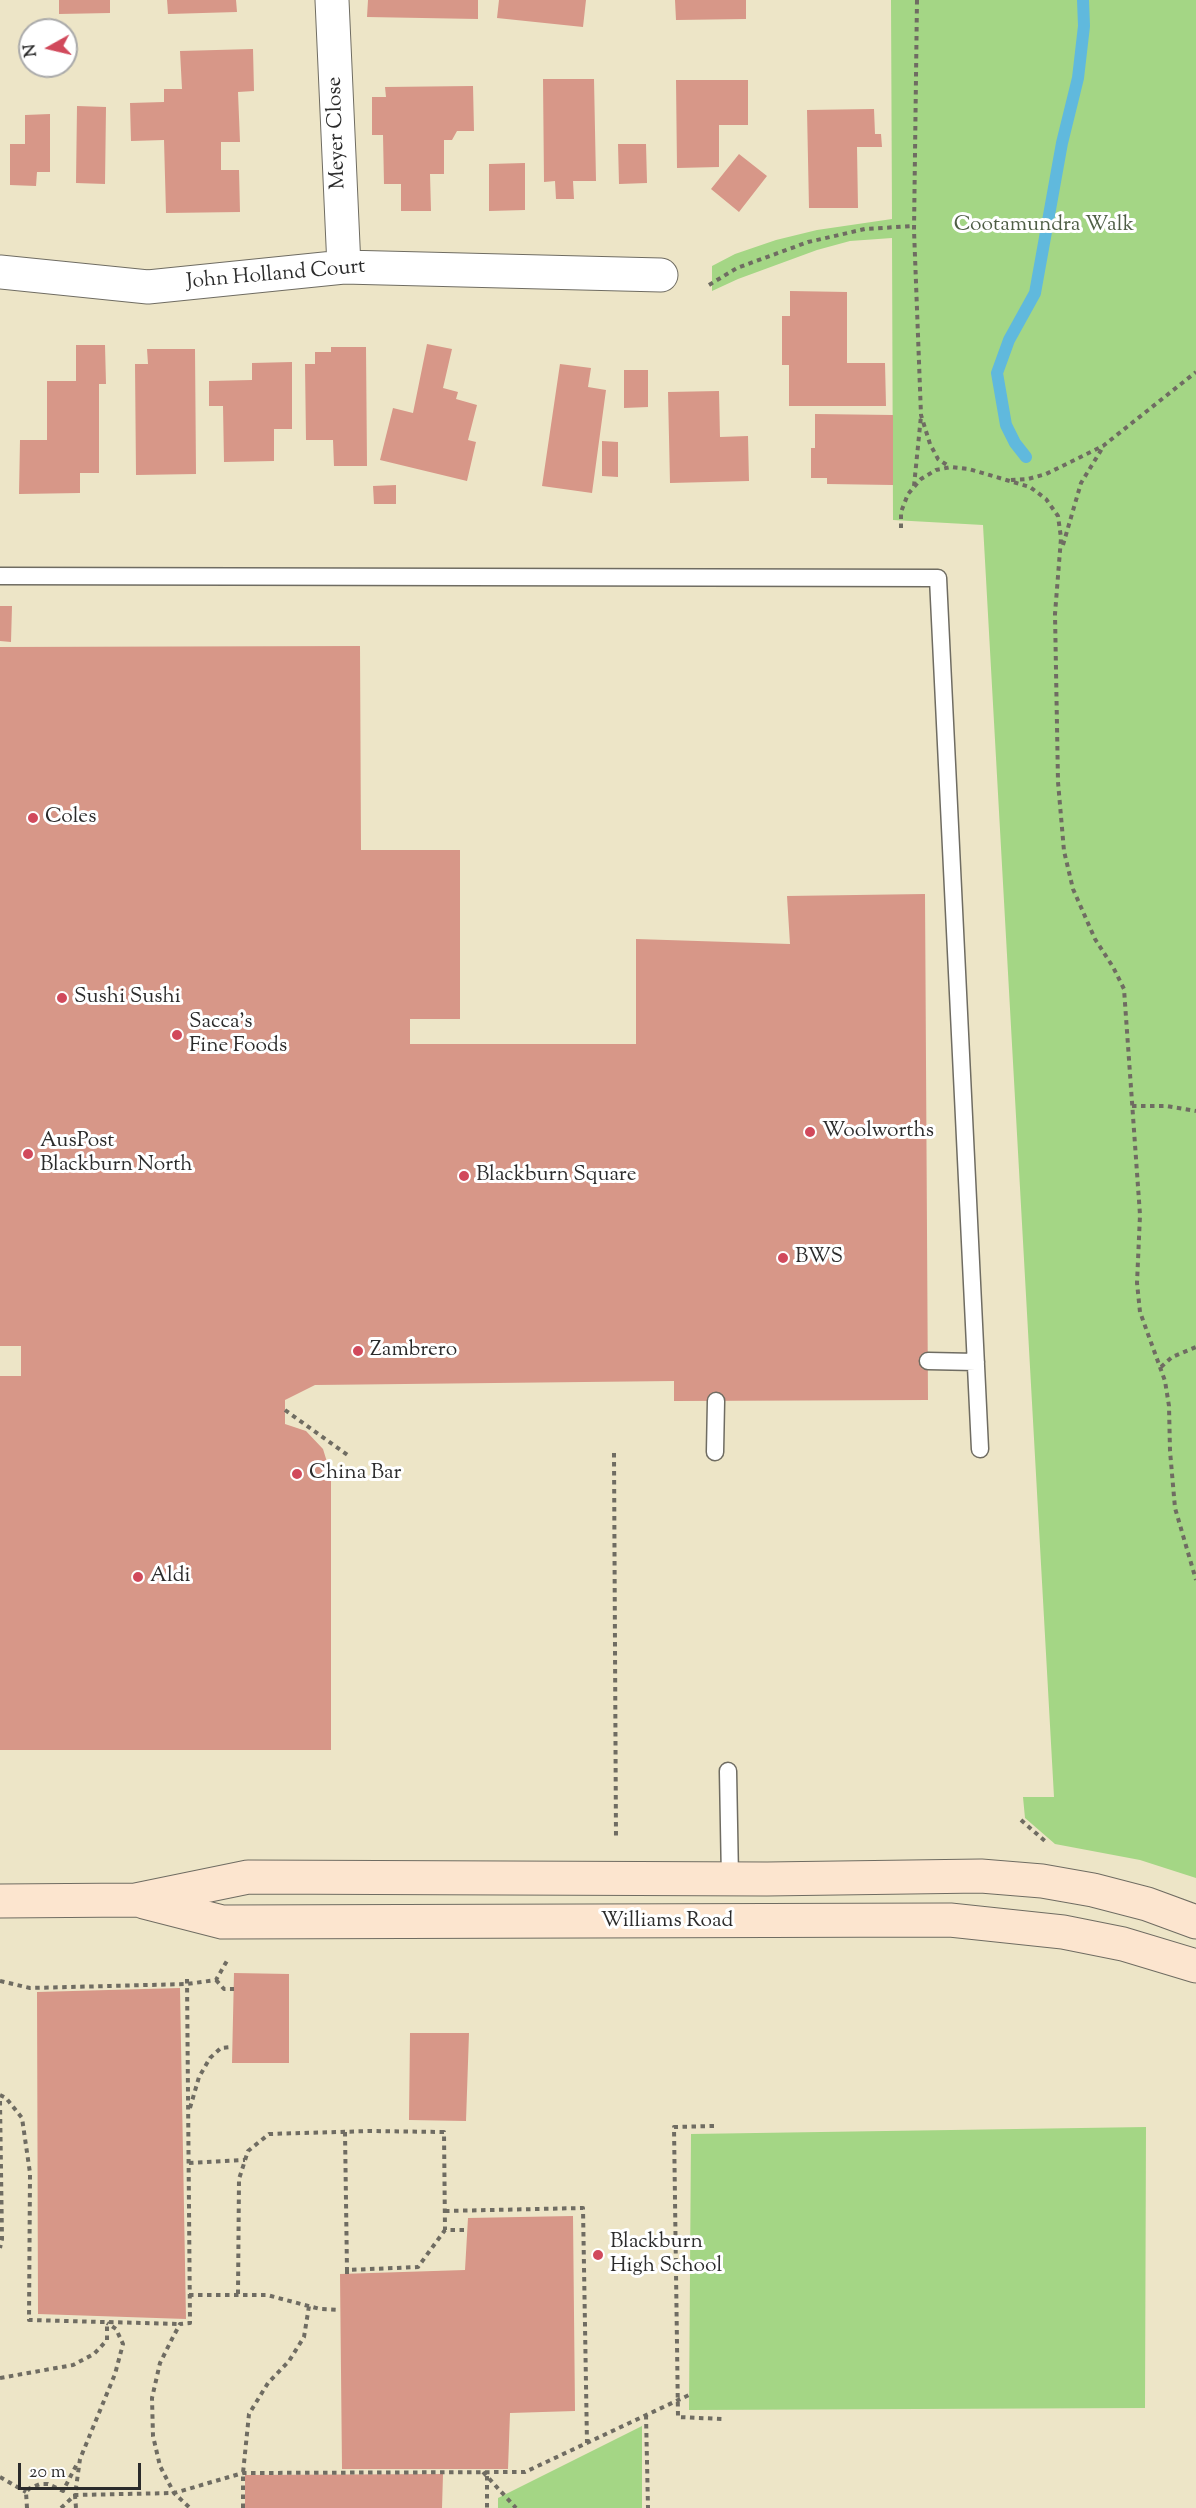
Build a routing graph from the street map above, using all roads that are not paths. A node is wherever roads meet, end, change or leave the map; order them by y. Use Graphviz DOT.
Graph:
graph roads {
  1 [pos="332,0"];
  2 [pos="344,267"];
  3 [pos="0,272"];
  4 [pos="661,275"];
  5 [pos="0,576"];
  6 [pos="928,1361"];
  7 [pos="976,1362"];
  8 [pos="716,1401"];
  9 [pos="980,1449"];
  10 [pos="715,1452"];
  11 [pos="728,1771"];
  12 [pos="527,1878"];
  13 [pos="354,1879"];
  14 [pos="730,1879"];
  15 [pos="136,1900"];
  16 [pos="0,1901"];
  17 [pos="677,1921"];
  18 [pos="1196,1922"];
  19 [pos="354,1923"];
  20 [pos="528,1923"];
  21 [pos="1196,1966"];
  1 -- 2 [label="street, Meyer Close"];
  2 -- 3 [label="street, John Holland Court"];
  2 -- 4 [label="street, John Holland Court"];
  5 -- 7 [label="lane"];
  6 -- 7 [label="lane"];
  7 -- 9 [label="lane"];
  8 -- 10 [label="lane"];
  11 -- 14 [label="lane"];
  12 -- 13 [label="main road, Williams Road"];
  12 -- 14 [label="main road, Williams Road"];
  12 -- 20 [label="main road"];
  13 -- 15 [label="main road, Williams Road"];
  13 -- 19 [label="main road"];
  14 -- 17 [label="main road"];
  14 -- 18 [label="main road, Williams Road"];
  15 -- 16 [label="main road, Williams Road"];
  15 -- 19 [label="main road, Williams Road"];
  17 -- 20 [label="main road, Williams Road"];
  17 -- 21 [label="main road, Williams Road"];
  19 -- 20 [label="main road, Williams Road"];
}
